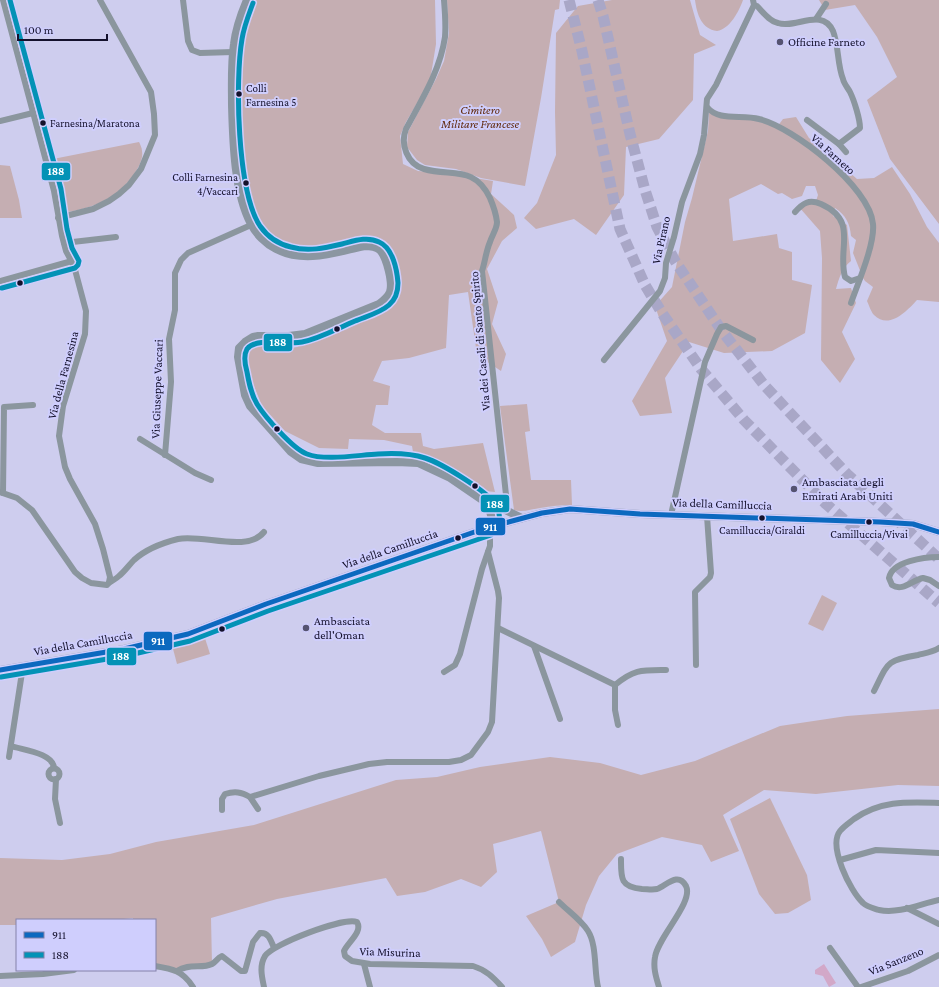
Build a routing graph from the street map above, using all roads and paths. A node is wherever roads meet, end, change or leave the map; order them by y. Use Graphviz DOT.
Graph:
graph roads {
  1 [pos="3,0"];
  2 [pos="100,0"];
  3 [pos="183,0"];
  4 [pos="247,0"];
  5 [pos="444,0"];
  6 [pos="754,2"];
  7 [pos="826,4"];
  8 [pos="816,19"];
  9 [pos="234,52"];
  10 [pos="707,107"];
  11 [pos="32,113"];
  12 [pos="807,120"];
  13 [pos="0,121"];
  14 [pos="839,144"];
  15 [pos="846,152"];
  16 [pos="795,212"];
  17 [pos="58,218"];
  18 [pos="251,225"];
  19 [pos="116,237"];
  20 [pos="64,243"];
  21 [pos="72,261"];
  22 [pos="860,278"];
  23 [pos="0,281"];
  24 [pos="851,303"];
  25 [pos="753,340"];
  26 [pos="604,360"];
  27 [pos="33,405"];
  28 [pos="140,439"];
  29 [pos="165,455"];
  30 [pos="211,480"];
  31 [pos="2,492"];
  32 [pos="488,504"];
  33 [pos="499,507"];
  34 [pos="671,514"];
  35 [pos="707,516"];
  36 [pos="522,518"];
  37 [pos="488,528"];
  38 [pos="264,532"];
  39 [pos="939,532"];
  40 [pos="488,552"];
  41 [pos="939,557"];
  42 [pos="109,582"];
  43 [pos="939,586"];
  44 [pos="498,628"];
  45 [pos="534,646"];
  46 [pos="939,648"];
  47 [pos="696,664"];
  48 [pos="23,666"];
  49 [pos="0,670"];
  50 [pos="666,670"];
  51 [pos="444,672"];
  52 [pos="614,685"];
  53 [pos="874,691"];
  54 [pos="560,719"];
  55 [pos="618,725"];
  56 [pos="11,746"];
  57 [pos="9,757"];
  58 [pos="250,797"];
  59 [pos="939,803"];
  60 [pos="258,809"];
  61 [pos="222,810"];
  62 [pos="60,823"];
  63 [pos="939,853"];
  64 [pos="621,859"];
  65 [pos="840,860"];
  66 [pos="939,900"];
  67 [pos="559,902"];
  68 [pos="907,908"];
  69 [pos="939,924"];
  70 [pos="274,948"];
  71 [pos="830,948"];
  72 [pos="939,955"];
  73 [pos="364,964"];
  74 [pos="156,966"];
  75 [pos="66,971"];
  76 [pos="177,971"];
  77 [pos="0,976"];
  78 [pos="193,987"];
  79 [pos="264,987"];
  80 [pos="370,987"];
  81 [pos="502,987"];
  82 [pos="598,987"];
  83 [pos="659,987"];
  84 [pos="860,987"];
  1 -- 11 [label="street"];
  2 -- 17 [label="street"];
  3 -- 9 [label="street"];
  4 -- 9 [label="street"];
  5 -- 33 [label="street, Via dei Casali di Santo Spirito"];
  6 -- 8 [label="street"];
  6 -- 10 [label="street, Via Pirano"];
  7 -- 8 [label="street"];
  8 -- 14 [label="street"];
  9 -- 18 [label="street"];
  10 -- 22 [label="street, Via Farneto"];
  10 -- 26 [label="street, Via Pirano"];
  11 -- 13 [label="street"];
  11 -- 17 [label="street"];
  12 -- 14 [label="street"];
  14 -- 15 [label="street"];
  16 -- 22 [label="street"];
  17 -- 20 [label="street, Via della Farnesina"];
  18 -- 29 [label="street, Via Giuseppe Vaccari"];
  18 -- 32 [label="street"];
  19 -- 20 [label="street"];
  20 -- 21 [label="street, Via della Farnesina"];
  21 -- 23 [label="street"];
  21 -- 42 [label="street, Via della Farnesina"];
  22 -- 24 [label="street, Via Farneto"];
  25 -- 34 [label="street"];
  27 -- 31 [label="street"];
  28 -- 29 [label="street"];
  29 -- 30 [label="street"];
  31 -- 42 [label="street"];
  32 -- 33 [label="street"];
  32 -- 37 [label="street"];
  33 -- 36 [label="street"];
  34 -- 35 [label="street, Via della Camilluccia"];
  34 -- 36 [label="street, Via della Camilluccia"];
  35 -- 39 [label="street, Via della Camilluccia"];
  35 -- 47 [label="street"];
  36 -- 37 [label="street, Via della Camilluccia"];
  37 -- 40 [label="street"];
  37 -- 48 [label="street, Via della Camilluccia"];
  38 -- 42 [label="street"];
  40 -- 44 [label="street"];
  40 -- 51 [label="street"];
  41 -- 43 [label="street"];
  44 -- 45 [label="street"];
  44 -- 58 [label="street"];
  45 -- 52 [label="street"];
  45 -- 54 [label="street"];
  46 -- 53 [label="street"];
  48 -- 49 [label="street, Via della Camilluccia"];
  48 -- 56 [label="street"];
  50 -- 52 [label="street"];
  52 -- 55 [label="street"];
  56 -- 57 [label="street"];
  56 -- 62 [label="street"];
  58 -- 60 [label="street"];
  58 -- 61 [label="street"];
  59 -- 65 [label="street"];
  63 -- 65 [label="street"];
  64 -- 83 [label="street"];
  65 -- 68 [label="street"];
  66 -- 68 [label="street"];
  67 -- 82 [label="street"];
  68 -- 69 [label="street"];
  70 -- 73 [label="street, Via Misurina"];
  70 -- 76 [label="street"];
  70 -- 79 [label="street, Via Misurina"];
  71 -- 84 [label="street"];
  72 -- 84 [label="street, Via Sanzeno"];
  73 -- 80 [label="street"];
  73 -- 81 [label="street, Via Misurina"];
  74 -- 76 [label="street"];
  75 -- 77 [label="street"];
  76 -- 78 [label="street"];
}
